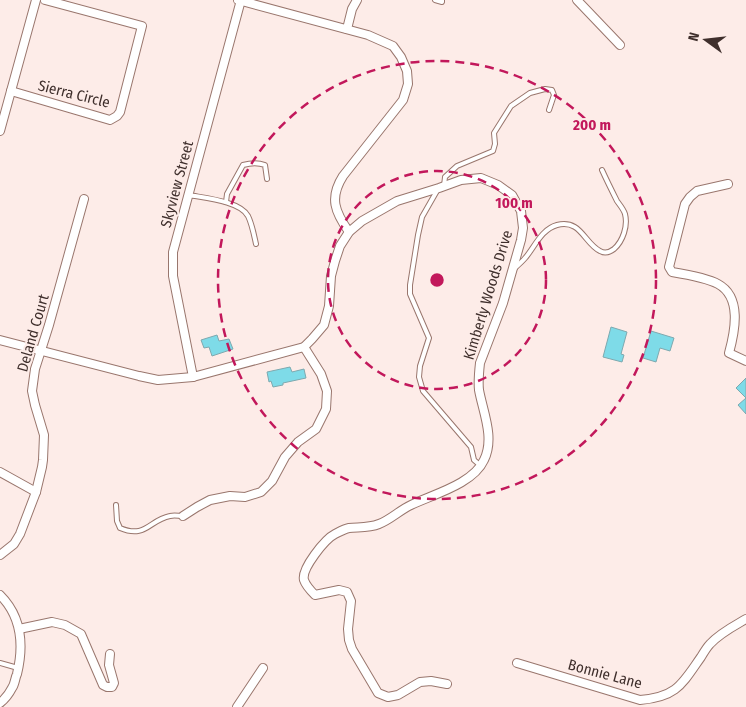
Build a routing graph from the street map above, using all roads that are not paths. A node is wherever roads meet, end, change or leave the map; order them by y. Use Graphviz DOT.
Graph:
graph roads {
  1 [pos="36,0"];
  2 [pos="45,0"];
  3 [pos="240,0"];
  4 [pos="356,0"];
  5 [pos="435,0"];
  6 [pos="442,0"];
  7 [pos="577,0"];
  8 [pos="347,29"];
  9 [pos="620,45"];
  10 [pos="11,91"];
  11 [pos="549,110"];
  12 [pos="0,131"];
  13 [pos="602,170"];
  14 [pos="268,179"];
  15 [pos="728,184"];
  16 [pos="442,187"];
  17 [pos="189,195"];
  18 [pos="84,199"];
  19 [pos="226,202"];
  20 [pos="349,232"];
  21 [pos="256,244"];
  22 [pos="512,272"];
  23 [pos="0,340"];
  24 [pos="304,347"];
  25 [pos="41,351"];
  26 [pos="746,361"];
  27 [pos="193,377"];
  28 [pos="481,466"];
  29 [pos="0,472"];
  30 [pos="36,492"];
  31 [pos="116,505"];
  32 [pos="183,516"];
  33 [pos="0,555"];
  34 [pos="0,595"];
  35 [pos="746,620"];
  36 [pos="19,630"];
  37 [pos="110,654"];
  38 [pos="0,663"];
  39 [pos="516,663"];
  40 [pos="18,668"];
  41 [pos="263,668"];
  42 [pos="447,684"];
  43 [pos="0,703"];
  44 [pos="237,707"];
  1 -- 10 [label="street"];
  2 -- 10 [label="street, Sierra Circle"];
  3 -- 8 [label="street"];
  3 -- 17 [label="street, Skyview Street"];
  4 -- 8 [label="street"];
  5 -- 6 [label="lane"];
  7 -- 9 [label="street"];
  8 -- 20 [label="street"];
  10 -- 12 [label="street"];
  11 -- 16 [label="lane"];
  13 -- 22 [label="lane"];
  14 -- 19 [label="lane"];
  15 -- 26 [label="street"];
  16 -- 20 [label="street, Kimberly Woods Drive"];
  16 -- 22 [label="street, Kimberly Woods Drive"];
  16 -- 28 [label="lane"];
  17 -- 19 [label="lane"];
  17 -- 27 [label="street, Skyview Street"];
  18 -- 25 [label="street, Deland Court"];
  19 -- 21 [label="lane"];
  20 -- 24 [label="street, Kimberly Woods Drive"];
  22 -- 28 [label="street, Kimberly Woods Drive"];
  23 -- 25 [label="street"];
  24 -- 27 [label="street"];
  24 -- 32 [label="street"];
  25 -- 27 [label="street"];
  25 -- 30 [label="street, Deland Court"];
  28 -- 42 [label="street"];
  29 -- 30 [label="street"];
  30 -- 33 [label="street, Deland Court"];
  31 -- 32 [label="lane"];
  34 -- 36 [label="street"];
  35 -- 39 [label="street, Bonnie Lane"];
  36 -- 37 [label="street"];
  36 -- 40 [label="street"];
  38 -- 40 [label="lane"];
  40 -- 43 [label="street"];
  41 -- 44 [label="street"];
}
